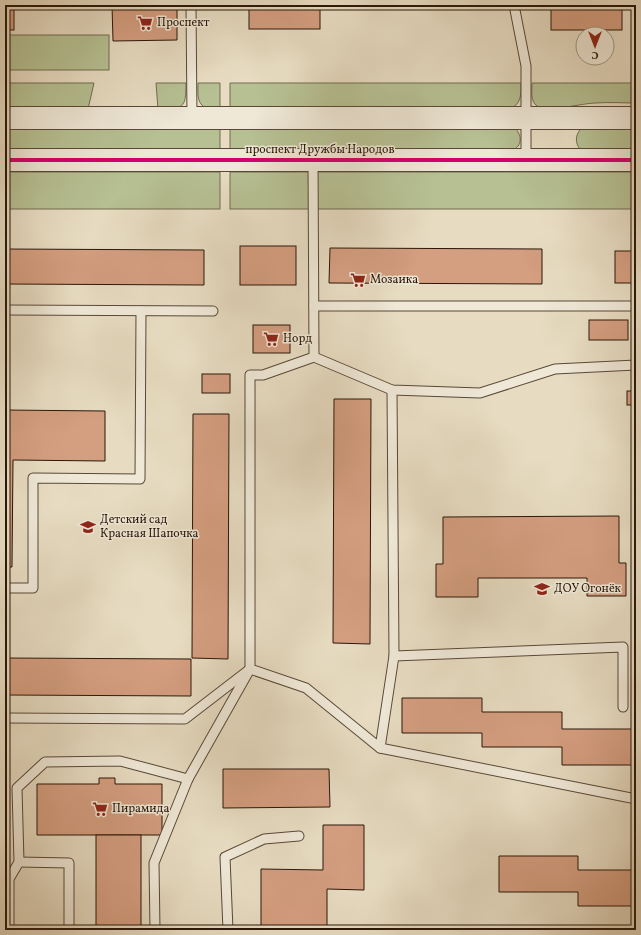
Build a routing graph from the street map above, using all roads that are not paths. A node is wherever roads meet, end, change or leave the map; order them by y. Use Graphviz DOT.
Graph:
graph roads {
  1 [pos="191,5"];
  2 [pos="514,5"];
  3 [pos="5,118"];
  4 [pos="192,118"];
  5 [pos="526,118"];
  6 [pos="636,118"];
  7 [pos="5,160"];
  8 [pos="313,160"];
  9 [pos="526,160"];
  10 [pos="636,160"];
  11 [pos="314,306"];
  12 [pos="636,306"];
  13 [pos="5,310"];
  14 [pos="141,311"];
  15 [pos="212,311"];
  16 [pos="314,357"];
  17 [pos="636,365"];
  18 [pos="392,390"];
  19 [pos="5,588"];
  20 [pos="394,656"];
  21 [pos="250,669"];
  22 [pos="623,706"];
  23 [pos="5,718"];
  24 [pos="380,748"];
  25 [pos="188,779"];
  26 [pos="636,799"];
  27 [pos="299,836"];
  28 [pos="19,862"];
  29 [pos="9,930"];
  30 [pos="69,930"];
  31 [pos="155,930"];
  32 [pos="228,930"];
  1 -- 4 [label="lane"];
  2 -- 5 [label="lane"];
  3 -- 4 [label="street"];
  4 -- 5 [label="street"];
  5 -- 6 [label="street"];
  5 -- 9 [label="lane"];
  7 -- 8 [label="street, проспект Дружбы Народов"];
  8 -- 9 [label="street, проспект Дружбы Народов"];
  8 -- 11 [label="lane"];
  9 -- 10 [label="street, проспект Дружбы Народов"];
  11 -- 12 [label="lane"];
  11 -- 16 [label="lane"];
  13 -- 14 [label="lane"];
  14 -- 15 [label="lane"];
  14 -- 19 [label="lane"];
  16 -- 18 [label="lane"];
  16 -- 21 [label="lane"];
  17 -- 18 [label="lane"];
  18 -- 20 [label="lane"];
  20 -- 22 [label="lane"];
  20 -- 24 [label="lane"];
  21 -- 23 [label="lane"];
  21 -- 24 [label="lane"];
  21 -- 25 [label="lane"];
  24 -- 26 [label="lane"];
  25 -- 28 [label="lane"];
  25 -- 31 [label="lane"];
  27 -- 32 [label="lane"];
  28 -- 29 [label="lane"];
  28 -- 30 [label="lane"];
}
